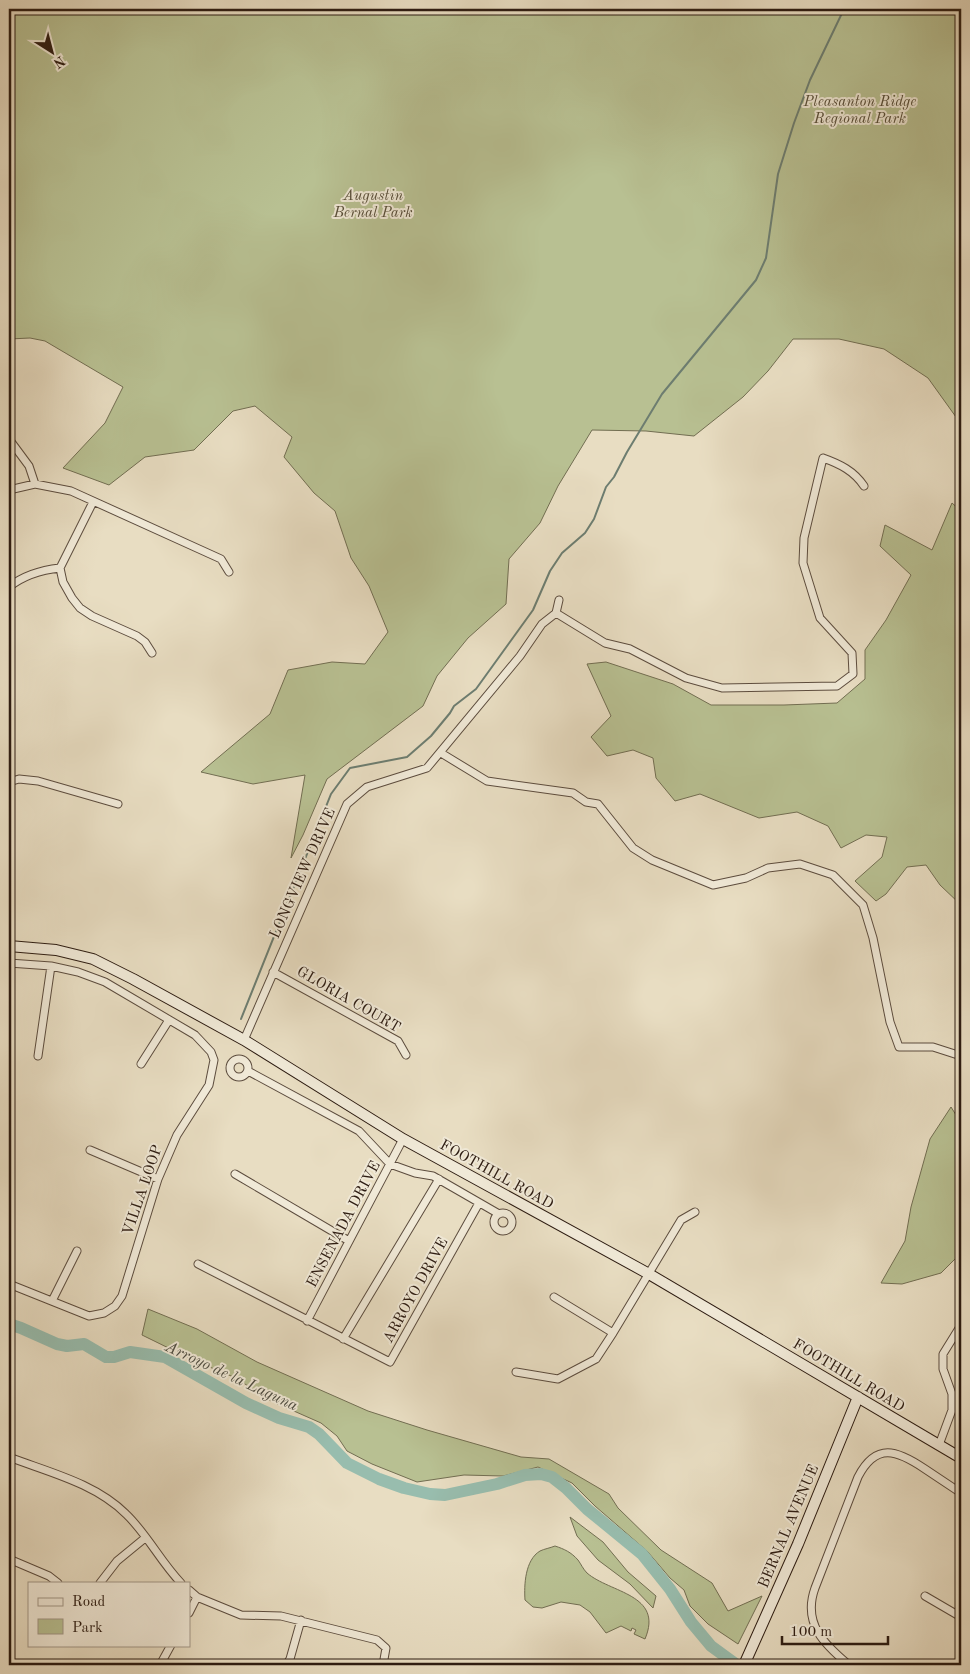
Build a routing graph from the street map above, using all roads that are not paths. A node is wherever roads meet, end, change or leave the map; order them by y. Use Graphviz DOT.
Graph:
graph roads {
  1 [pos="9,439"];
  2 [pos="35,484"];
  3 [pos="864,486"];
  4 [pos="9,490"];
  5 [pos="93,502"];
  6 [pos="60,568"];
  7 [pos="229,572"];
  8 [pos="9,587"];
  9 [pos="559,600"];
  10 [pos="556,612"];
  11 [pos="152,653"];
  12 [pos="441,753"];
  13 [pos="9,782"];
  14 [pos="118,804"];
  15 [pos="9,946"];
  16 [pos="9,963"];
  17 [pos="51,966"];
  18 [pos="274,972"];
  19 [pos="169,1020"];
  20 [pos="244,1040"];
  21 [pos="38,1056"];
  22 [pos="406,1056"];
  23 [pos="961,1056"];
  24 [pos="141,1064"];
  25 [pos="248,1071"];
  26 [pos="403,1139"];
  27 [pos="90,1150"];
  28 [pos="390,1164"];
  29 [pos="235,1174"];
  30 [pos="158,1179"];
  31 [pos="439,1179"];
  32 [pos="479,1203"];
  33 [pos="695,1212"];
  34 [pos="499,1214"];
  35 [pos="349,1241"];
  36 [pos="77,1251"];
  37 [pos="198,1264"];
  38 [pos="649,1274"];
  39 [pos="9,1284"];
  40 [pos="554,1297"];
  41 [pos="52,1301"];
  42 [pos="307,1321"];
  43 [pos="961,1325"];
  44 [pos="613,1333"];
  45 [pos="343,1339"];
  46 [pos="516,1372"];
  47 [pos="858,1397"];
  48 [pos="939,1445"];
  49 [pos="9,1457"];
  50 [pos="961,1458"];
  51 [pos="961,1493"];
  52 [pos="145,1538"];
  53 [pos="9,1558"];
  54 [pos="57,1582"];
  55 [pos="101,1582"];
  56 [pos="180,1582"];
  57 [pos="190,1591"];
  58 [pos="925,1596"];
  59 [pos="197,1598"];
  60 [pos="190,1611"];
  61 [pos="961,1617"];
  62 [pos="301,1620"];
  63 [pos="170,1646"];
  64 [pos="160,1665"];
  65 [pos="286,1665"];
  66 [pos="383,1665"];
  67 [pos="744,1665"];
  68 [pos="849,1665"];
  1 -- 2 [label="street"];
  2 -- 4 [label="street"];
  2 -- 5 [label="street"];
  3 -- 10 [label="street"];
  5 -- 6 [label="street"];
  5 -- 7 [label="street"];
  6 -- 8 [label="street"];
  6 -- 11 [label="street"];
  9 -- 10 [label="street"];
  10 -- 12 [label="street, LONGVIEW DRIVE"];
  12 -- 18 [label="street, LONGVIEW DRIVE"];
  12 -- 23 [label="street"];
  13 -- 14 [label="street"];
  15 -- 20 [label="main road, FOOTHILL ROAD"];
  16 -- 17 [label="street, VILLA LOOP"];
  17 -- 19 [label="street, VILLA LOOP"];
  17 -- 21 [label="street"];
  18 -- 20 [label="street, LONGVIEW DRIVE"];
  18 -- 22 [label="street, GLORIA COURT"];
  19 -- 24 [label="street"];
  19 -- 30 [label="street, VILLA LOOP"];
  20 -- 26 [label="main road, FOOTHILL ROAD"];
  25 -- 28 [label="street"];
  26 -- 28 [label="street, ENSENADA DRIVE"];
  26 -- 38 [label="main road, FOOTHILL ROAD"];
  27 -- 30 [label="street"];
  28 -- 31 [label="street"];
  28 -- 35 [label="street, ENSENADA DRIVE"];
  29 -- 35 [label="street"];
  30 -- 41 [label="street, VILLA LOOP"];
  31 -- 32 [label="street"];
  31 -- 45 [label="street"];
  32 -- 34 [label="street"];
  32 -- 45 [label="street, ARROYO DRIVE"];
  33 -- 38 [label="street"];
  35 -- 42 [label="street, ENSENADA DRIVE"];
  36 -- 41 [label="street"];
  37 -- 42 [label="street, ARROYO DRIVE"];
  38 -- 44 [label="street"];
  38 -- 47 [label="main road, FOOTHILL ROAD"];
  39 -- 41 [label="street, VILLA LOOP"];
  40 -- 44 [label="street"];
  42 -- 45 [label="street, ARROYO DRIVE"];
  43 -- 48 [label="street"];
  44 -- 46 [label="street"];
  47 -- 48 [label="main road, FOOTHILL ROAD"];
  47 -- 67 [label="main road, BERNAL AVENUE"];
  48 -- 50 [label="main road, FOOTHILL ROAD"];
  49 -- 52 [label="street"];
  51 -- 68 [label="street"];
  52 -- 55 [label="street"];
  52 -- 56 [label="street"];
  53 -- 54 [label="street"];
  57 -- 59 [label="street"];
  58 -- 61 [label="street"];
  59 -- 60 [label="street"];
  59 -- 62 [label="street"];
  62 -- 65 [label="street"];
  62 -- 66 [label="street"];
  63 -- 64 [label="street"];
}
